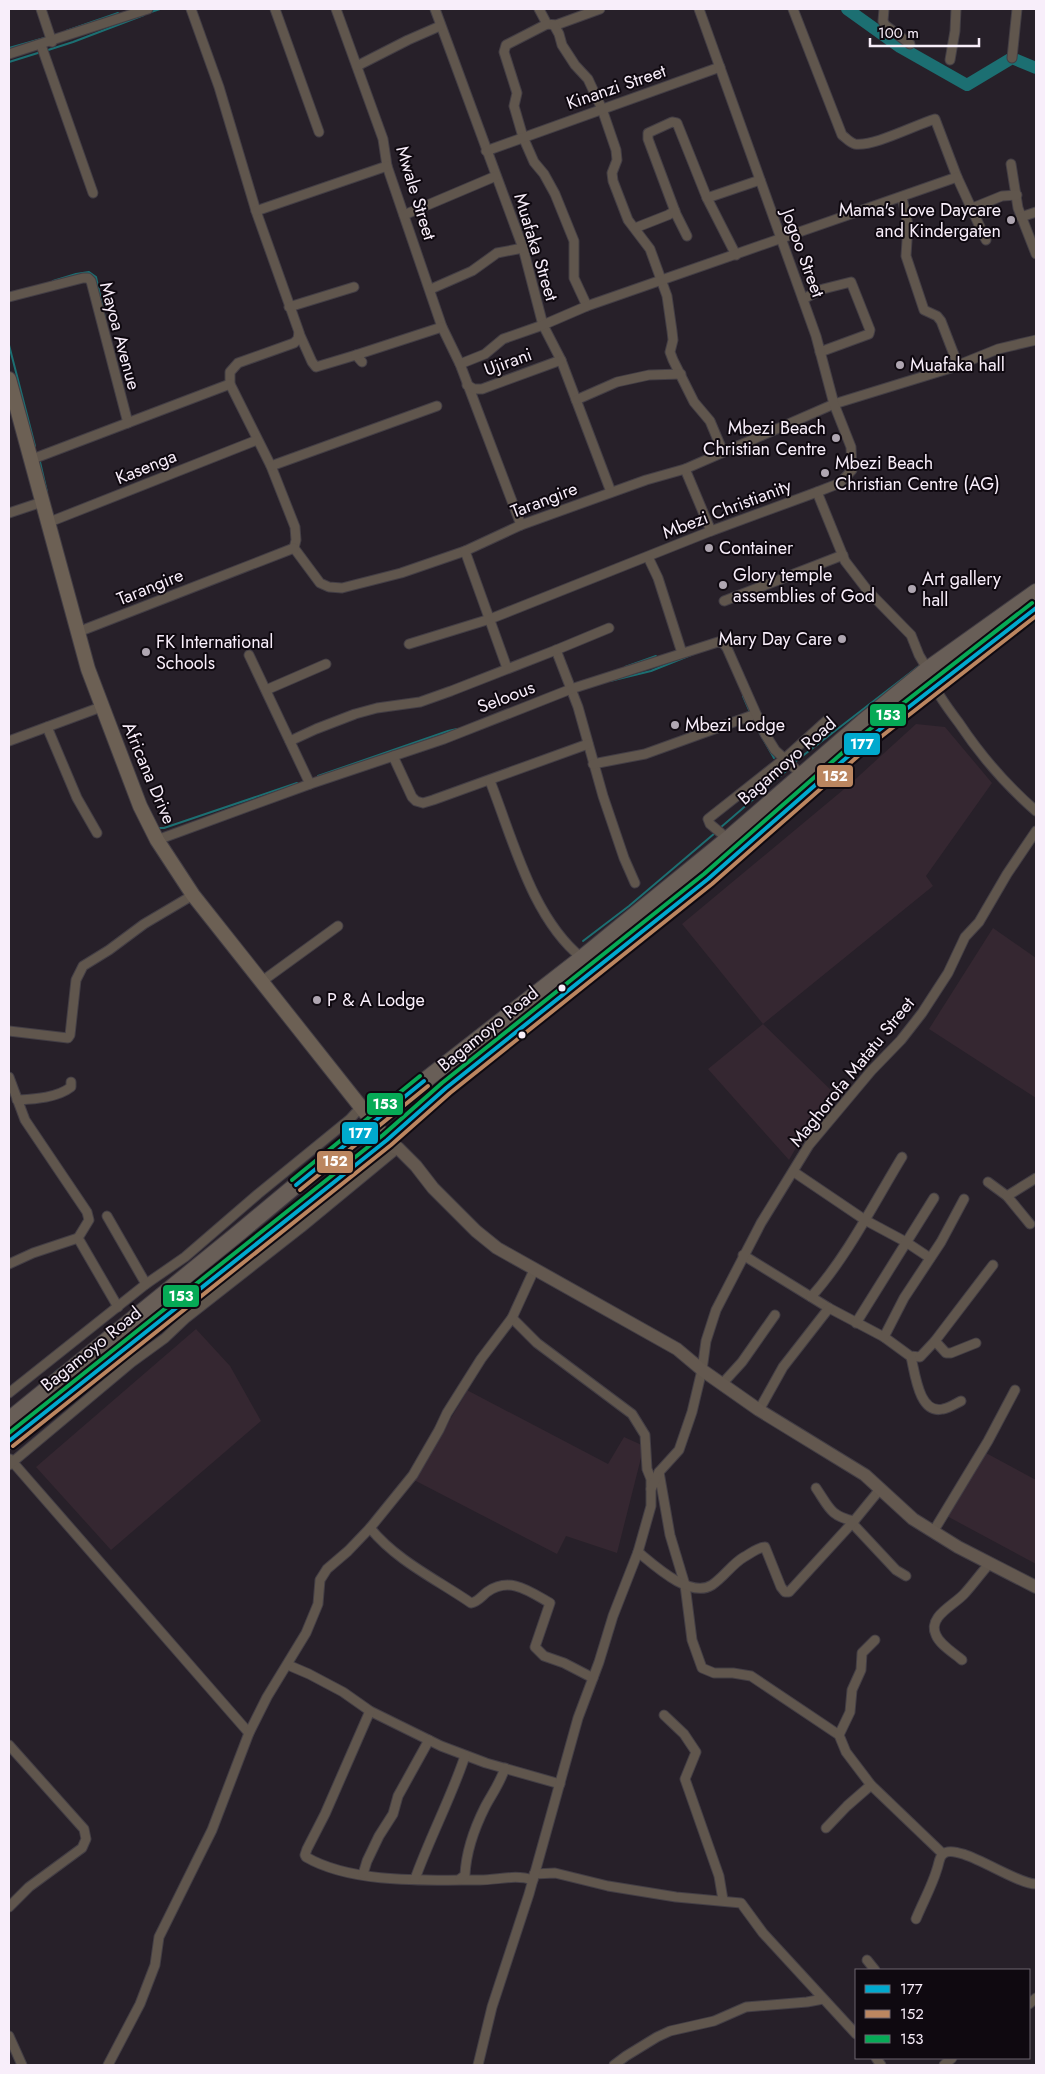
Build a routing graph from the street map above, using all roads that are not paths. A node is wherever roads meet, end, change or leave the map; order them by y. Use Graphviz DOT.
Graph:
graph roads {
  1 [pos="41,9"];
  2 [pos="148,9"];
  3 [pos="190,9"];
  4 [pos="275,9"];
  5 [pos="336,9"];
  6 [pos="435,9"];
  7 [pos="539,9"];
  8 [pos="600,9"];
  9 [pos="699,9"];
  10 [pos="793,9"];
  11 [pos="884,9"];
  12 [pos="956,9"];
  13 [pos="1017,9"];
  14 [pos="125,13"];
  15 [pos="550,24"];
  16 [pos="440,26"];
  17 [pos="52,42"];
  18 [pos="910,44"];
  19 [pos="41,45"];
  20 [pos="9,54"];
  21 [pos="1012,58"];
  22 [pos="950,60"];
  23 [pos="357,66"];
  24 [pos="720,67"];
  25 [pos="602,109"];
  26 [pos="319,132"];
  27 [pos="523,137"];
  28 [pos="486,151"];
  29 [pos="1011,164"];
  30 [pos="387,166"];
  31 [pos="496,176"];
  32 [pos="957,177"];
  33 [pos="760,180"];
  34 [pos="93,192"];
  35 [pos="1016,195"];
  36 [pos="902,197"];
  37 [pos="707,198"];
  38 [pos="970,209"];
  39 [pos="675,210"];
  40 [pos="256,212"];
  41 [pos="1036,212"];
  42 [pos="404,215"];
  43 [pos="1021,217"];
  44 [pos="635,228"];
  45 [pos="687,236"];
  46 [pos="781,240"];
  47 [pos="986,240"];
  48 [pos="523,248"];
  49 [pos="1036,254"];
  50 [pos="736,255"];
  51 [pos="662,280"];
  52 [pos="354,287"];
  53 [pos="430,290"];
  54 [pos="9,297"];
  55 [pos="803,299"];
  56 [pos="587,306"];
  57 [pos="289,307"];
  58 [pos="543,325"];
  59 [pos="442,327"];
  60 [pos="299,332"];
  61 [pos="1036,340"];
  62 [pos="820,352"];
  63 [pos="561,360"];
  64 [pos="460,364"];
  65 [pos="958,365"];
  66 [pos="680,374"];
  67 [pos="9,379"];
  68 [pos="230,384"];
  69 [pos="467,385"];
  70 [pos="576,400"];
  71 [pos="834,404"];
  72 [pos="437,406"];
  73 [pos="128,423"];
  74 [pos="258,440"];
  75 [pos="723,452"];
  76 [pos="30,460"];
  77 [pos="271,466"];
  78 [pos="685,469"];
  79 [pos="611,492"];
  80 [pos="817,492"];
  81 [pos="42,502"];
  82 [pos="9,513"];
  83 [pos="47,523"];
  84 [pos="521,525"];
  85 [pos="712,531"];
  86 [pos="294,548"];
  87 [pos="465,551"];
  88 [pos="843,555"];
  89 [pos="648,556"];
  90 [pos="1036,592"];
  91 [pos="724,601"];
  92 [pos="1036,608"];
  93 [pos="490,619"];
  94 [pos="608,628"];
  95 [pos="78,632"];
  96 [pos="409,644"];
  97 [pos="556,650"];
  98 [pos="682,653"];
  99 [pos="249,655"];
  100 [pos="326,664"];
  101 [pos="507,668"];
  102 [pos="928,669"];
  103 [pos="934,686"];
  104 [pos="571,689"];
  105 [pos="266,690"];
  106 [pos="101,707"];
  107 [pos="756,714"];
  108 [pos="826,721"];
  109 [pos="47,727"];
  110 [pos="9,741"];
  111 [pos="290,741"];
  112 [pos="588,744"];
  113 [pos="393,756"];
  114 [pos="784,758"];
  115 [pos="593,764"];
  116 [pos="801,774"];
  117 [pos="490,781"];
  118 [pos="310,784"];
  119 [pos="1036,811"];
  120 [pos="1036,830"];
  121 [pos="98,833"];
  122 [pos="728,839"];
  123 [pos="158,840"];
  124 [pos="635,882"];
  125 [pos="193,895"];
  126 [pos="338,926"];
  127 [pos="582,958"];
  128 [pos="261,982"];
  129 [pos="9,1031"];
  130 [pos="9,1077"];
  131 [pos="71,1082"];
  132 [pos="17,1100"];
  133 [pos="361,1107"];
  134 [pos="373,1121"];
  135 [pos="392,1144"];
  136 [pos="902,1157"];
  137 [pos="794,1172"];
  138 [pos="1036,1178"];
  139 [pos="988,1182"];
  140 [pos="1007,1196"];
  141 [pos="934,1198"];
  142 [pos="964,1199"];
  143 [pos="107,1216"];
  144 [pos="865,1220"];
  145 [pos="1030,1224"];
  146 [pos="78,1238"];
  147 [pos="906,1242"];
  148 [pos="743,1255"];
  149 [pos="930,1258"];
  150 [pos="9,1264"];
  151 [pos="993,1265"];
  152 [pos="534,1270"];
  153 [pos="146,1284"];
  154 [pos="811,1296"];
  155 [pos="118,1307"];
  156 [pos="829,1308"];
  157 [pos="775,1315"];
  158 [pos="512,1318"];
  159 [pos="856,1323"];
  160 [pos="884,1337"];
  161 [pos="935,1341"];
  162 [pos="976,1343"];
  163 [pos="911,1357"];
  164 [pos="702,1370"];
  165 [pos="722,1384"];
  166 [pos="1015,1390"];
  167 [pos="9,1393"];
  168 [pos="961,1401"];
  169 [pos="759,1410"];
  170 [pos="9,1420"];
  171 [pos="9,1441"];
  172 [pos="10,1462"];
  173 [pos="659,1472"];
  174 [pos="816,1488"];
  175 [pos="881,1488"];
  176 [pos="651,1489"];
  177 [pos="853,1522"];
  178 [pos="370,1528"];
  179 [pos="933,1532"];
  180 [pos="638,1552"];
  181 [pos="990,1562"];
  182 [pos="906,1576"];
  183 [pos="685,1585"];
  184 [pos="1036,1587"];
  185 [pos="875,1640"];
  186 [pos="962,1660"];
  187 [pos="288,1665"];
  188 [pos="593,1678"];
  189 [pos="370,1711"];
  190 [pos="664,1715"];
  191 [pos="249,1733"];
  192 [pos="839,1735"];
  193 [pos="429,1740"];
  194 [pos="9,1745"];
  195 [pos="465,1756"];
  196 [pos="505,1768"];
  197 [pos="560,1784"];
  198 [pos="871,1785"];
  199 [pos="826,1828"];
  200 [pos="943,1854"];
  201 [pos="363,1874"];
  202 [pos="534,1877"];
  203 [pos="415,1879"];
  204 [pos="460,1879"];
  205 [pos="1036,1884"];
  206 [pos="723,1900"];
  207 [pos="9,1906"];
  208 [pos="916,1919"];
  209 [pos="868,1960"];
  210 [pos="874,1969"];
  211 [pos="823,1999"];
  212 [pos="855,2033"];
  213 [pos="9,2036"];
  214 [pos="21,2065"];
  215 [pos="108,2065"];
  216 [pos="478,2065"];
  217 [pos="614,2065"];
  1 -- 17 [label="street"];
  2 -- 14 [label="street"];
  3 -- 40 [label="street"];
  4 -- 26 [label="street"];
  5 -- 23 [label="street, Mwale Street"];
  6 -- 16 [label="street, Muafaka Street"];
  7 -- 15 [label="street"];
  8 -- 15 [label="street"];
  9 -- 24 [label="street, Jogoo Street"];
  10 -- 32 [label="street"];
  11 -- 18 [label="street"];
  12 -- 22 [label="street"];
  13 -- 21 [label="street"];
  14 -- 17 [label="street"];
  15 -- 25 [label="street"];
  15 -- 27 [label="street"];
  16 -- 23 [label="street"];
  16 -- 28 [label="street, Muafaka Street"];
  17 -- 19 [label="street"];
  19 -- 20 [label="street"];
  19 -- 34 [label="street"];
  23 -- 30 [label="street, Mwale Street"];
  24 -- 25 [label="street, Kinanzi Street"];
  24 -- 33 [label="street, Jogoo Street"];
  25 -- 27 [label="street, Kinanzi Street"];
  25 -- 44 [label="street"];
  27 -- 28 [label="street, Kinanzi Street"];
  27 -- 56 [label="street"];
  28 -- 31 [label="street, Muafaka Street"];
  29 -- 35 [label="street"];
  30 -- 40 [label="street"];
  30 -- 42 [label="street, Mwale Street"];
  31 -- 42 [label="street"];
  31 -- 48 [label="street, Muafaka Street"];
  32 -- 36 [label="street"];
  32 -- 38 [label="street"];
  33 -- 37 [label="street"];
  33 -- 46 [label="street, Jogoo Street"];
  35 -- 38 [label="street"];
  35 -- 43 [label="street"];
  36 -- 46 [label="street"];
  36 -- 65 [label="street"];
  37 -- 39 [label="street"];
  37 -- 50 [label="street"];
  38 -- 47 [label="street"];
  39 -- 44 [label="street"];
  39 -- 45 [label="street"];
  40 -- 57 [label="street"];
  41 -- 43 [label="street"];
  42 -- 53 [label="street, Mwale Street"];
  43 -- 49 [label="street"];
  44 -- 51 [label="street"];
  46 -- 50 [label="street"];
  46 -- 55 [label="street, Jogoo Street"];
  48 -- 53 [label="street"];
  48 -- 58 [label="street, Muafaka Street"];
  50 -- 51 [label="street"];
  51 -- 56 [label="street"];
  51 -- 66 [label="street"];
  52 -- 57 [label="street"];
  53 -- 59 [label="street, Mwale Street"];
  54 -- 73 [label="street, Mayoa Avenue"];
  55 -- 62 [label="street, Jogoo Street"];
  55 -- 62 [label="street"];
  56 -- 58 [label="street"];
  57 -- 60 [label="street"];
  58 -- 63 [label="street, Muafaka Street"];
  58 -- 64 [label="street"];
  59 -- 60 [label="street"];
  59 -- 64 [label="street, Mwale Street"];
  60 -- 68 [label="street"];
  61 -- 65 [label="street, Tarangire"];
  62 -- 71 [label="street, Jogoo Street"];
  63 -- 69 [label="street, Ujirani"];
  63 -- 70 [label="street, Muafaka Street"];
  64 -- 69 [label="street, Mwale Street"];
  65 -- 71 [label="street, Tarangire"];
  66 -- 70 [label="street"];
  66 -- 75 [label="street"];
  67 -- 76 [label="main road, Africana Drive"];
  68 -- 73 [label="street"];
  68 -- 74 [label="street"];
  69 -- 84 [label="street, Mwale Street"];
  70 -- 79 [label="street, Muafaka Street"];
  71 -- 75 [label="street, Tarangire"];
  71 -- 80 [label="street, Jogoo Street"];
  72 -- 77 [label="street"];
  73 -- 76 [label="street"];
  74 -- 77 [label="street"];
  74 -- 83 [label="street, Kasenga"];
  75 -- 78 [label="street, Tarangire"];
  76 -- 81 [label="main road, Africana Drive"];
  77 -- 86 [label="street"];
  78 -- 79 [label="street, Tarangire"];
  78 -- 85 [label="street"];
  79 -- 84 [label="street, Tarangire"];
  80 -- 85 [label="street, Mbezi Christianity"];
  80 -- 88 [label="street"];
  81 -- 82 [label="street"];
  81 -- 83 [label="main road, Africana Drive"];
  83 -- 95 [label="main road, Africana Drive"];
  84 -- 87 [label="street, Tarangire"];
  85 -- 89 [label="street, Mbezi Christianity"];
  86 -- 87 [label="street, Tarangire"];
  86 -- 95 [label="street, Tarangire"];
  87 -- 93 [label="street"];
  88 -- 91 [label="street"];
  88 -- 102 [label="street"];
  89 -- 93 [label="street, Mbezi Christianity"];
  89 -- 98 [label="street"];
  90 -- 102 [label="highway, Bagamoyo Road"];
  92 -- 103 [label="highway, Bagamoyo Road"];
  93 -- 96 [label="street, Mbezi Christianity"];
  93 -- 101 [label="street"];
  94 -- 97 [label="street"];
  95 -- 106 [label="main road, Africana Drive"];
  97 -- 101 [label="street"];
  97 -- 104 [label="street"];
  98 -- 104 [label="street, Seloous"];
  98 -- 107 [label="street, Seloous"];
  99 -- 105 [label="street"];
  100 -- 105 [label="street"];
  101 -- 111 [label="street"];
  102 -- 103 [label="street"];
  102 -- 116 [label="highway, Bagamoyo Road"];
  103 -- 119 [label="street"];
  103 -- 135 [label="highway, Bagamoyo Road"];
  104 -- 112 [label="street"];
  104 -- 113 [label="street, Seloous"];
  105 -- 111 [label="street"];
  106 -- 109 [label="street"];
  106 -- 123 [label="main road, Africana Drive"];
  107 -- 114 [label="street, Seloous"];
  107 -- 115 [label="street"];
  108 -- 114 [label="street"];
  109 -- 110 [label="street"];
  109 -- 121 [label="street"];
  111 -- 118 [label="street"];
  112 -- 115 [label="street"];
  112 -- 117 [label="street"];
  113 -- 117 [label="street"];
  113 -- 118 [label="street, Seloous"];
  114 -- 116 [label="street, Seloous"];
  114 -- 122 [label="street"];
  115 -- 124 [label="street"];
  116 -- 122 [label="highway, Bagamoyo Road"];
  117 -- 127 [label="street"];
  118 -- 123 [label="street, Seloous"];
  120 -- 137 [label="street, Maghorofa Matatu Street"];
  122 -- 127 [label="highway, Bagamoyo Road"];
  123 -- 125 [label="main road, Africana Drive"];
  125 -- 128 [label="main road, Africana Drive"];
  125 -- 129 [label="street"];
  126 -- 128 [label="street"];
  127 -- 134 [label="highway, Bagamoyo Road"];
  128 -- 133 [label="main road, Africana Drive"];
  130 -- 132 [label="street"];
  131 -- 132 [label="street"];
  132 -- 146 [label="street"];
  133 -- 134 [label="main road, Africana Drive"];
  133 -- 153 [label="street"];
  134 -- 135 [label="main road, Africana Drive"];
  134 -- 170 [label="highway, Bagamoyo Road"];
  135 -- 152 [label="street"];
  135 -- 171 [label="highway, Bagamoyo Road"];
  135 -- 172 [label="street"];
  136 -- 144 [label="street"];
  137 -- 144 [label="street"];
  137 -- 148 [label="street, Maghorofa Matatu Street"];
  138 -- 140 [label="street"];
  139 -- 140 [label="street"];
  140 -- 145 [label="street"];
  141 -- 147 [label="street"];
  142 -- 149 [label="street"];
  143 -- 153 [label="street"];
  144 -- 147 [label="street"];
  144 -- 154 [label="street"];
  146 -- 150 [label="street"];
  146 -- 155 [label="street"];
  147 -- 149 [label="street"];
  147 -- 159 [label="street"];
  148 -- 154 [label="street"];
  148 -- 164 [label="street, Maghorofa Matatu Street"];
  149 -- 160 [label="street"];
  151 -- 161 [label="street"];
  152 -- 158 [label="street"];
  152 -- 164 [label="street"];
  153 -- 155 [label="street"];
  154 -- 156 [label="street"];
  155 -- 167 [label="street"];
  156 -- 159 [label="street"];
  156 -- 169 [label="street"];
  157 -- 165 [label="street"];
  158 -- 176 [label="street"];
  158 -- 178 [label="street"];
  159 -- 160 [label="street"];
  160 -- 163 [label="street"];
  161 -- 162 [label="street"];
  161 -- 163 [label="street"];
  163 -- 168 [label="street"];
  164 -- 165 [label="street"];
  164 -- 173 [label="street, Maghorofa Matatu Street"];
  165 -- 169 [label="street"];
  166 -- 179 [label="street"];
  169 -- 175 [label="street"];
  172 -- 191 [label="street"];
  173 -- 176 [label="street, Maghorofa Matatu Street"];
  173 -- 183 [label="street"];
  174 -- 177 [label="street"];
  175 -- 177 [label="street"];
  175 -- 179 [label="street"];
  176 -- 180 [label="street"];
  177 -- 182 [label="street"];
  177 -- 183 [label="street"];
  178 -- 187 [label="street"];
  178 -- 188 [label="street"];
  179 -- 181 [label="street"];
  180 -- 183 [label="street"];
  180 -- 188 [label="street"];
  181 -- 184 [label="street"];
  181 -- 186 [label="street"];
  183 -- 192 [label="street"];
  185 -- 192 [label="street"];
  187 -- 189 [label="street"];
  187 -- 191 [label="street"];
  188 -- 197 [label="street"];
  189 -- 193 [label="street"];
  189 -- 201 [label="street"];
  190 -- 206 [label="street"];
  191 -- 215 [label="street"];
  192 -- 198 [label="street"];
  193 -- 195 [label="street"];
  193 -- 201 [label="street"];
  194 -- 207 [label="street"];
  195 -- 196 [label="street"];
  195 -- 203 [label="street"];
  196 -- 197 [label="street"];
  196 -- 204 [label="street"];
  197 -- 202 [label="street"];
  198 -- 199 [label="street"];
  198 -- 200 [label="street"];
  200 -- 205 [label="street"];
  200 -- 208 [label="street"];
  201 -- 203 [label="street"];
  202 -- 204 [label="street"];
  202 -- 206 [label="street"];
  202 -- 216 [label="street"];
  203 -- 204 [label="street"];
  206 -- 211 [label="street"];
  209 -- 210 [label="street"];
  211 -- 212 [label="street"];
  211 -- 217 [label="street"];
  213 -- 214 [label="street"];
}
